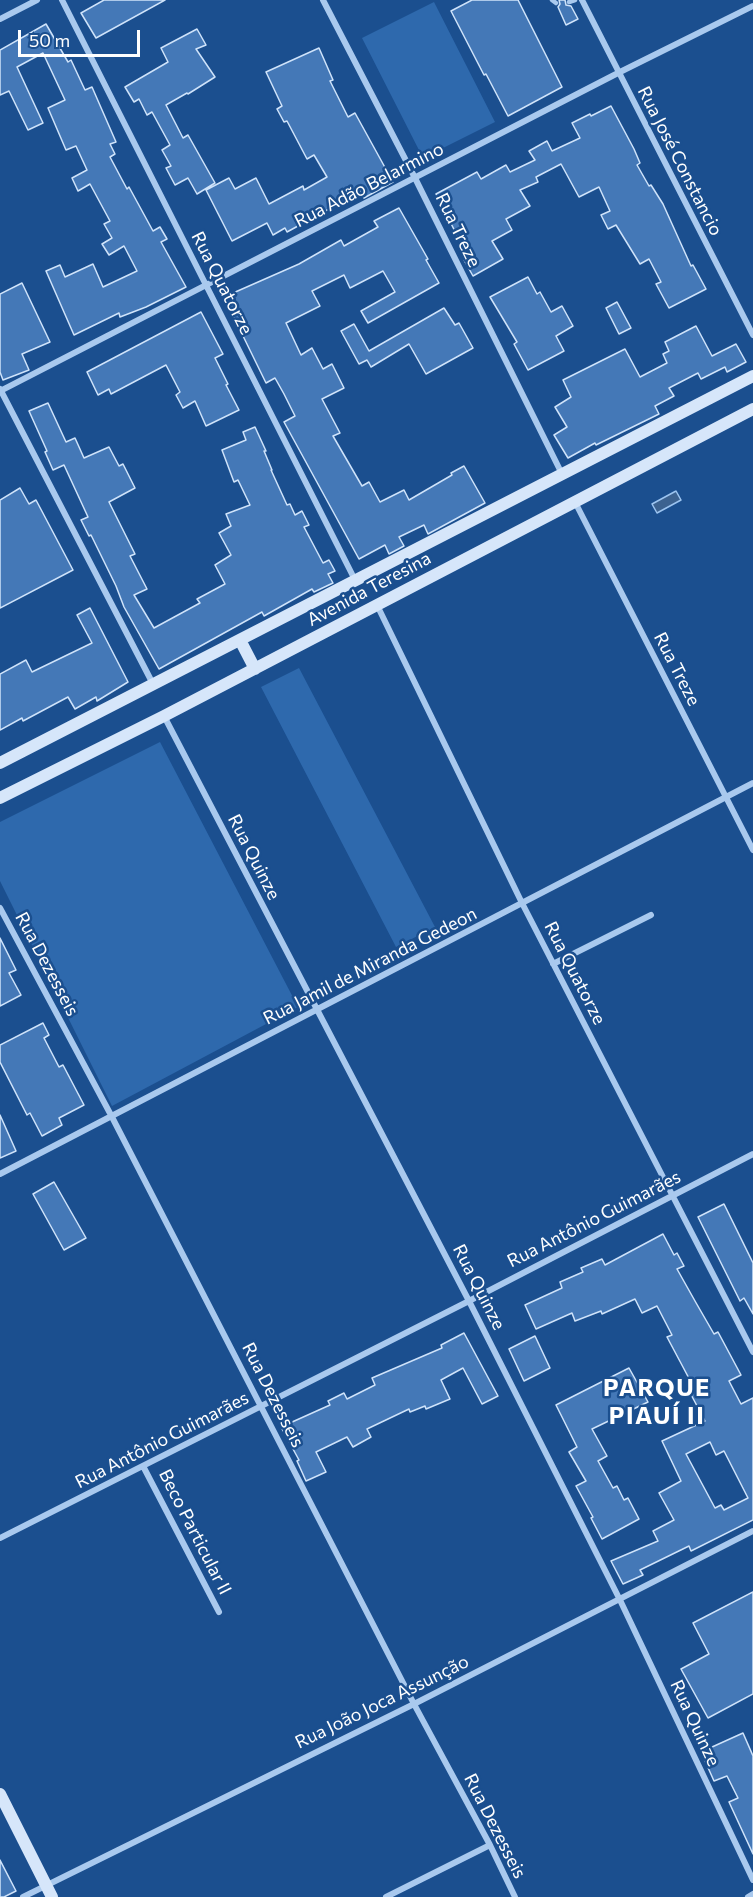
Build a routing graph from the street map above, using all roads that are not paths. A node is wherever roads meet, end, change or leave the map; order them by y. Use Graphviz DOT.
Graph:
graph roads {
  1 [pos="37,0"];
  2 [pos="62,0"];
  3 [pos="323,0"];
  4 [pos="582,0"];
  5 [pos="753,6"];
  6 [pos="0,19"];
  7 [pos="618,73"];
  8 [pos="415,178"];
  9 [pos="207,286"];
  10 [pos="753,334"];
  11 [pos="753,376"];
  12 [pos="0,390"];
  13 [pos="753,409"];
  14 [pos="562,474"];
  15 [pos="575,502"];
  16 [pos="356,580"];
  17 [pos="377,604"];
  18 [pos="240,640"];
  19 [pos="255,669"];
  20 [pos="153,684"];
  21 [pos="164,716"];
  22 [pos="0,763"];
  23 [pos="753,783"];
  24 [pos="726,797"];
  25 [pos="0,798"];
  26 [pos="753,850"];
  27 [pos="522,903"];
  28 [pos="0,908"];
  29 [pos="651,915"];
  30 [pos="553,964"];
  31 [pos="316,1010"];
  32 [pos="112,1117"];
  33 [pos="753,1154"];
  34 [pos="0,1174"];
  35 [pos="671,1195"];
  36 [pos="469,1300"];
  37 [pos="753,1352"];
  38 [pos="262,1406"];
  39 [pos="143,1466"];
  40 [pos="753,1531"];
  41 [pos="0,1538"];
  42 [pos="620,1600"];
  43 [pos="219,1612"];
  44 [pos="414,1704"];
  45 [pos="0,1794"];
  46 [pos="490,1845"];
  47 [pos="753,1880"];
  48 [pos="45,1885"];
  49 [pos="753,1894"];
  50 [pos="23,1897"];
  51 [pos="52,1897"];
  52 [pos="386,1897"];
  53 [pos="515,1897"];
  54 [pos="748,1897"];
  1 -- 6 [label="street"];
  2 -- 9 [label="street, Rua Quatorze"];
  3 -- 8 [label="street, Rua Treze"];
  4 -- 7 [label="street, Rua José Constancio"];
  5 -- 7 [label="street, Rua Adão Belarmino"];
  7 -- 8 [label="street, Rua Adão Belarmino"];
  7 -- 10 [label="street, Rua José Constancio"];
  8 -- 9 [label="street, Rua Adão Belarmino"];
  8 -- 14 [label="street, Rua Treze"];
  9 -- 12 [label="street, Rua Adão Belarmino"];
  9 -- 16 [label="street, Rua Quatorze"];
  11 -- 14 [label="main road, Avenida Teresina"];
  12 -- 20 [label="street"];
  13 -- 15 [label="main road, Avenida Teresina"];
  14 -- 16 [label="main road, Avenida Teresina"];
  15 -- 17 [label="main road, Avenida Teresina"];
  15 -- 24 [label="street, Rua Treze"];
  16 -- 18 [label="main road, Avenida Teresina"];
  17 -- 19 [label="main road, Avenida Teresina"];
  17 -- 27 [label="street, Rua Quatorze"];
  18 -- 19 [label="main road"];
  18 -- 20 [label="main road, Avenida Teresina"];
  19 -- 21 [label="main road, Avenida Teresina"];
  20 -- 22 [label="main road, Avenida Teresina"];
  21 -- 25 [label="main road, Avenida Teresina"];
  21 -- 31 [label="street, Rua Quinze"];
  23 -- 24 [label="street, Rua Jamil de Miranda Gedeon"];
  24 -- 26 [label="street, Rua Treze"];
  24 -- 27 [label="street, Rua Jamil de Miranda Gedeon"];
  27 -- 30 [label="street, Rua Quatorze"];
  27 -- 31 [label="street, Rua Jamil de Miranda Gedeon"];
  28 -- 32 [label="street, Rua Dezesseis"];
  29 -- 30 [label="street"];
  30 -- 35 [label="street, Rua Quatorze"];
  31 -- 32 [label="street, Rua Jamil de Miranda Gedeon"];
  31 -- 36 [label="street, Rua Quinze"];
  32 -- 34 [label="street, Rua Jamil de Miranda Gedeon"];
  32 -- 38 [label="street, Rua Dezesseis"];
  33 -- 35 [label="street, Rua Antônio Guimarães"];
  35 -- 36 [label="street, Rua Antônio Guimarães"];
  35 -- 37 [label="street, Rua Quatorze"];
  36 -- 38 [label="street, Rua Antônio Guimarães"];
  36 -- 42 [label="street, Rua Quinze"];
  38 -- 39 [label="street, Rua Antônio Guimarães"];
  38 -- 44 [label="street, Rua Dezesseis"];
  39 -- 41 [label="street, Rua Antônio Guimarães"];
  39 -- 43 [label="street, Beco Particular II"];
  40 -- 42 [label="street, Rua João Joca Assunção"];
  42 -- 44 [label="street, Rua João Joca Assunção"];
  42 -- 47 [label="street, Rua Quinze"];
  44 -- 46 [label="street, Rua Dezesseis"];
  44 -- 48 [label="street, Rua João Joca Assunção"];
  45 -- 48 [label="main road"];
  46 -- 52 [label="street"];
  46 -- 53 [label="street, Rua Dezesseis"];
  48 -- 50 [label="street, Rua João Joca Assunção"];
  48 -- 51 [label="main road"];
  49 -- 54 [label="street"];
}
